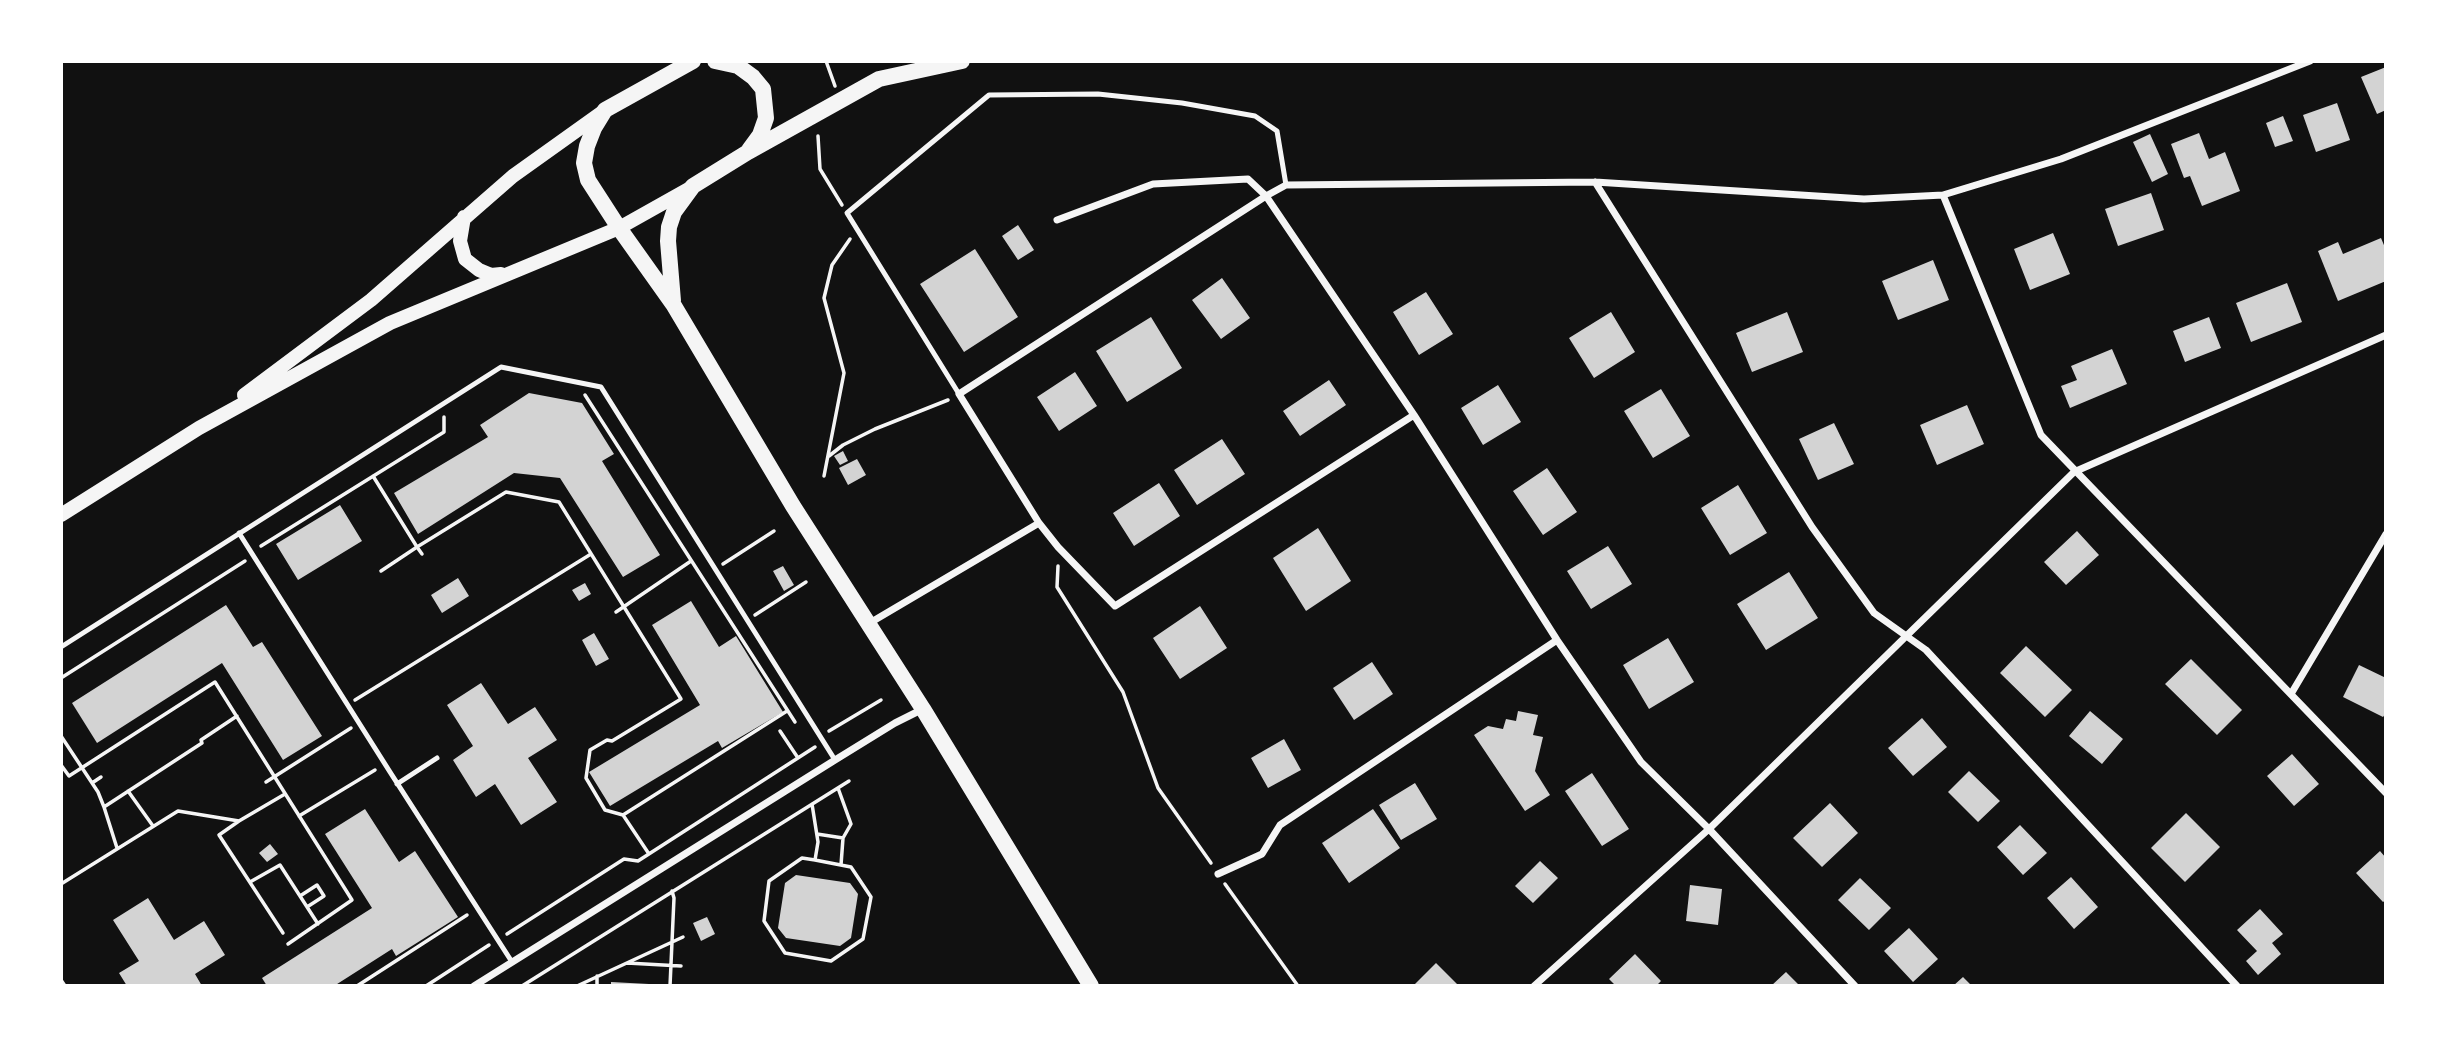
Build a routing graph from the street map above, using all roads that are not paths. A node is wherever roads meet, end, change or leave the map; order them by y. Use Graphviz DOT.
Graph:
graph roads {
  1 [pos="693,61"];
  2 [pos="715,61"];
  3 [pos="962,61"];
  4 [pos="2310,61"];
  5 [pos="605,110"];
  6 [pos="748,152"];
  7 [pos="1595,182"];
  8 [pos="1286,185"];
  9 [pos="694,186"];
  10 [pos="1943,195"];
  11 [pos="1266,197"];
  12 [pos="465,216"];
  13 [pos="1057,220"];
  14 [pos="619,228"];
  15 [pos="504,274"];
  16 [pos="673,303"];
  17 [pos="2386,335"];
  18 [pos="959,394"];
  19 [pos="1414,415"];
  20 [pos="199,428"];
  21 [pos="2074,472"];
  22 [pos="61,515"];
  23 [pos="1039,523"];
  24 [pos="240,533"];
  25 [pos="2386,534"];
  26 [pos="867,624"];
  27 [pos="1906,636"];
  28 [pos="1557,640"];
  29 [pos="61,647"];
  30 [pos="2291,694"];
  31 [pos="923,709"];
  32 [pos="437,758"];
  33 [pos="835,760"];
  34 [pos="397,784"];
  35 [pos="2386,793"];
  36 [pos="1709,829"];
  37 [pos="1218,874"];
  38 [pos="512,962"];
  39 [pos="474,986"];
  40 [pos="1091,986"];
  41 [pos="1534,986"];
  42 [pos="1855,986"];
  43 [pos="2237,986"];
  1 -- 5 [label="main road"];
  2 -- 6 [label="main road"];
  3 -- 6 [label="main road"];
  4 -- 10 [label="street"];
  5 -- 12 [label="main road"];
  5 -- 14 [label="main road"];
  6 -- 9 [label="main road"];
  7 -- 8 [label="street"];
  7 -- 10 [label="street"];
  7 -- 27 [label="street"];
  8 -- 11 [label="street"];
  8 -- 18 [label="lane"];
  9 -- 14 [label="main road"];
  9 -- 16 [label="main road"];
  10 -- 21 [label="street"];
  11 -- 13 [label="street"];
  11 -- 18 [label="street"];
  11 -- 19 [label="street"];
  12 -- 15 [label="main road"];
  12 -- 20 [label="main road"];
  14 -- 15 [label="main road"];
  14 -- 16 [label="main road"];
  15 -- 20 [label="main road"];
  16 -- 26 [label="main road"];
  17 -- 21 [label="street"];
  18 -- 23 [label="street"];
  19 -- 23 [label="street"];
  19 -- 28 [label="street"];
  20 -- 22 [label="main road"];
  21 -- 27 [label="street"];
  21 -- 30 [label="street"];
  23 -- 26 [label="street"];
  24 -- 29 [label="lane"];
  24 -- 33 [label="lane"];
  24 -- 34 [label="lane"];
  25 -- 30 [label="street"];
  26 -- 31 [label="main road"];
  27 -- 36 [label="street"];
  27 -- 43 [label="street"];
  28 -- 36 [label="street"];
  28 -- 37 [label="street"];
  30 -- 35 [label="street"];
  31 -- 33 [label="street"];
  31 -- 40 [label="main road"];
  32 -- 34 [label="lane"];
  33 -- 38 [label="street"];
  34 -- 38 [label="lane"];
  36 -- 41 [label="street"];
  36 -- 42 [label="street"];
  38 -- 39 [label="street"];
}
